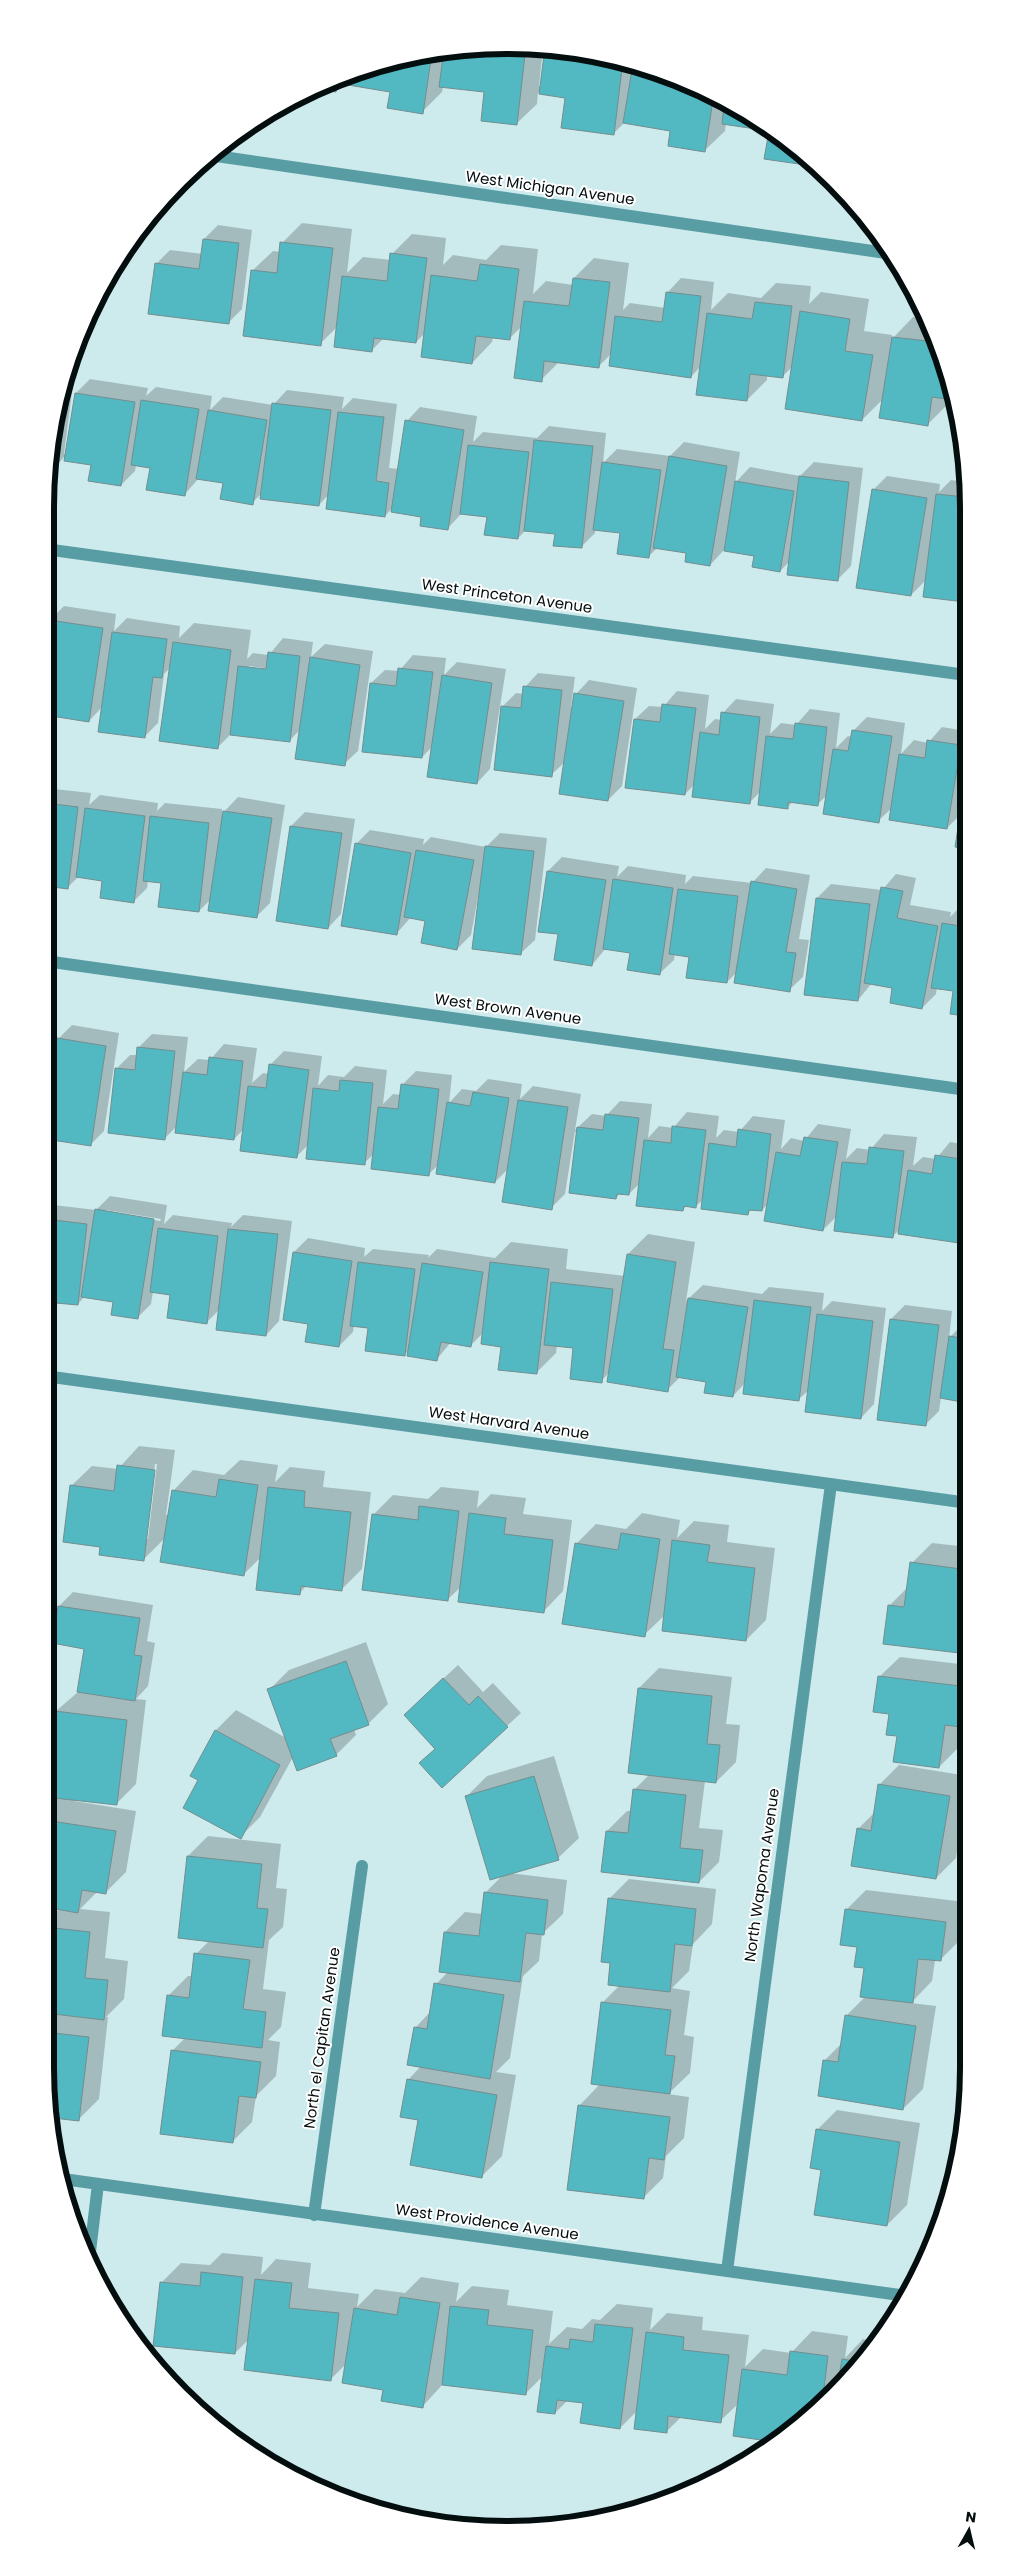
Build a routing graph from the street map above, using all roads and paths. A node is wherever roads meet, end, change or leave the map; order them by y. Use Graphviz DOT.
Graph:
graph roads {
  1 [pos="219,157"];
  2 [pos="882,252"];
  3 [pos="54,550"];
  4 [pos="960,674"];
  5 [pos="54,962"];
  6 [pos="960,1089"];
  7 [pos="54,1377"];
  8 [pos="830,1484"];
  9 [pos="960,1502"];
  10 [pos="362,1866"];
  11 [pos="68,2180"];
  12 [pos="98,2184"];
  13 [pos="314,2215"];
  14 [pos="91,2247"];
  15 [pos="727,2271"];
  16 [pos="900,2295"];
  1 -- 2 [label="street, West Michigan Avenue"];
  3 -- 4 [label="street, West Princeton Avenue"];
  5 -- 6 [label="street, West Brown Avenue"];
  7 -- 8 [label="street, West Harvard Avenue"];
  8 -- 9 [label="street, West Harvard Avenue"];
  8 -- 15 [label="street, North Wapoma Avenue"];
  10 -- 13 [label="street, North el Capitan Avenue"];
  11 -- 12 [label="street, West Providence Avenue"];
  12 -- 13 [label="street, West Providence Avenue"];
  12 -- 14 [label="street"];
  13 -- 15 [label="street, West Providence Avenue"];
  15 -- 16 [label="street, West Providence Avenue"];
}
